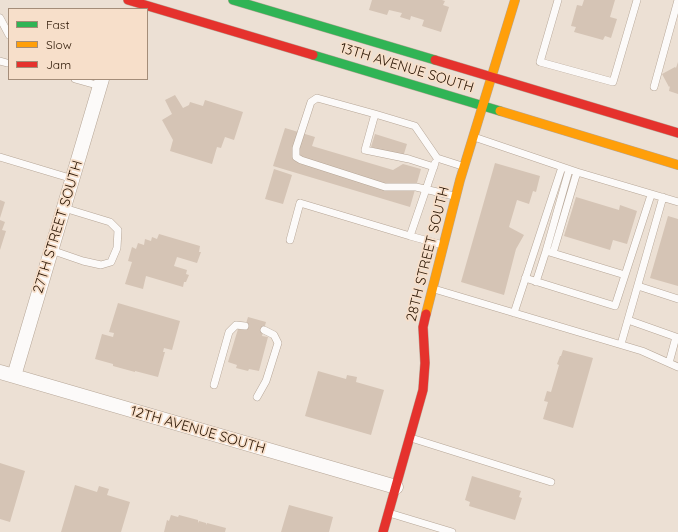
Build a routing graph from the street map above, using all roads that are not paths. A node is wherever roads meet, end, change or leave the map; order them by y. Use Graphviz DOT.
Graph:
graph roads {
  1 [pos="127,0"];
  2 [pos="233,0"];
  3 [pos="515,0"];
  4 [pos="558,0"];
  5 [pos="637,0"];
  6 [pos="678,0"];
  7 [pos="0,18"];
  8 [pos="8,34"];
  9 [pos="492,77"];
  10 [pos="82,80"];
  11 [pos="101,83"];
  12 [pos="654,87"];
  13 [pos="483,105"];
  14 [pos="375,114"];
  15 [pos="678,133"];
  16 [pos="474,137"];
  17 [pos="0,157"];
  18 [pos="437,158"];
  19 [pos="678,165"];
  20 [pos="434,167"];
  21 [pos="464,167"];
  22 [pos="566,168"];
  23 [pos="577,172"];
  24 [pos="73,179"];
  25 [pos="427,189"];
  26 [pos="651,194"];
  27 [pos="456,197"];
  28 [pos="663,197"];
  29 [pos="678,202"];
  30 [pos="64,208"];
  31 [pos="410,236"];
  32 [pos="290,240"];
  33 [pos="443,246"];
  34 [pos="51,250"];
  35 [pos="549,252"];
  36 [pos="625,275"];
  37 [pos="525,278"];
  38 [pos="536,282"];
  39 [pos="638,286"];
  40 [pos="432,289"];
  41 [pos="678,299"];
  42 [pos="514,313"];
  43 [pos="628,320"];
  44 [pos="245,326"];
  45 [pos="264,330"];
  46 [pos="621,344"];
  47 [pos="669,363"];
  48 [pos="678,367"];
  49 [pos="0,372"];
  50 [pos="14,376"];
  51 [pos="214,385"];
  52 [pos="257,397"];
  53 [pos="410,438"];
  54 [pos="551,482"];
  55 [pos="396,487"];
  56 [pos="388,513"];
  57 [pos="383,532"];
  58 [pos="452,532"];
  1 -- 13 [label="main road, 13TH AVENUE SOUTH"];
  2 -- 9 [label="main road, 13TH AVENUE SOUTH"];
  3 -- 9 [label="main road, 28TH STREET SOUTH"];
  4 -- 5 [label="lane"];
  6 -- 12 [label="lane"];
  7 -- 8 [label="lane"];
  9 -- 13 [label="main road, 28TH STREET SOUTH"];
  9 -- 15 [label="main road, 13TH AVENUE SOUTH"];
  10 -- 11 [label="lane"];
  11 -- 24 [label="street, 27TH STREET SOUTH"];
  13 -- 16 [label="main road, 28TH STREET SOUTH"];
  13 -- 19 [label="main road, 13TH AVENUE SOUTH"];
  14 -- 18 [label="lane"];
  14 -- 20 [label="lane"];
  14 -- 25 [label="lane"];
  16 -- 21 [label="main road, 28TH STREET SOUTH"];
  16 -- 22 [label="lane"];
  17 -- 24 [label="lane"];
  18 -- 20 [label="lane"];
  18 -- 21 [label="lane"];
  20 -- 25 [label="lane"];
  21 -- 27 [label="main road, 28TH STREET SOUTH"];
  22 -- 23 [label="lane"];
  22 -- 35 [label="lane"];
  22 -- 37 [label="lane"];
  23 -- 26 [label="lane"];
  23 -- 35 [label="lane"];
  24 -- 30 [label="street, 27TH STREET SOUTH"];
  25 -- 27 [label="lane"];
  25 -- 31 [label="lane"];
  26 -- 28 [label="lane"];
  26 -- 36 [label="lane"];
  27 -- 33 [label="main road, 28TH STREET SOUTH"];
  28 -- 29 [label="lane"];
  28 -- 39 [label="lane"];
  30 -- 34 [label="street, 27TH STREET SOUTH"];
  30 -- 34 [label="lane"];
  31 -- 32 [label="lane"];
  31 -- 33 [label="lane"];
  33 -- 40 [label="main road, 28TH STREET SOUTH"];
  34 -- 50 [label="street, 27TH STREET SOUTH"];
  35 -- 36 [label="lane"];
  35 -- 38 [label="lane"];
  36 -- 38 [label="lane"];
  37 -- 38 [label="lane"];
  37 -- 42 [label="lane"];
  39 -- 41 [label="lane"];
  39 -- 43 [label="lane"];
  40 -- 42 [label="lane"];
  40 -- 53 [label="main road, 28TH STREET SOUTH"];
  42 -- 46 [label="lane"];
  43 -- 46 [label="lane"];
  43 -- 47 [label="lane"];
  44 -- 51 [label="lane"];
  45 -- 52 [label="lane"];
  46 -- 47 [label="lane"];
  47 -- 48 [label="lane"];
  49 -- 50 [label="street, 12TH AVENUE SOUTH"];
  50 -- 55 [label="street, 12TH AVENUE SOUTH"];
  53 -- 54 [label="lane"];
  53 -- 55 [label="main road, 28TH STREET SOUTH"];
  55 -- 56 [label="main road, 28TH STREET SOUTH"];
  56 -- 57 [label="main road, 28TH STREET SOUTH"];
  56 -- 58 [label="lane"];
}
